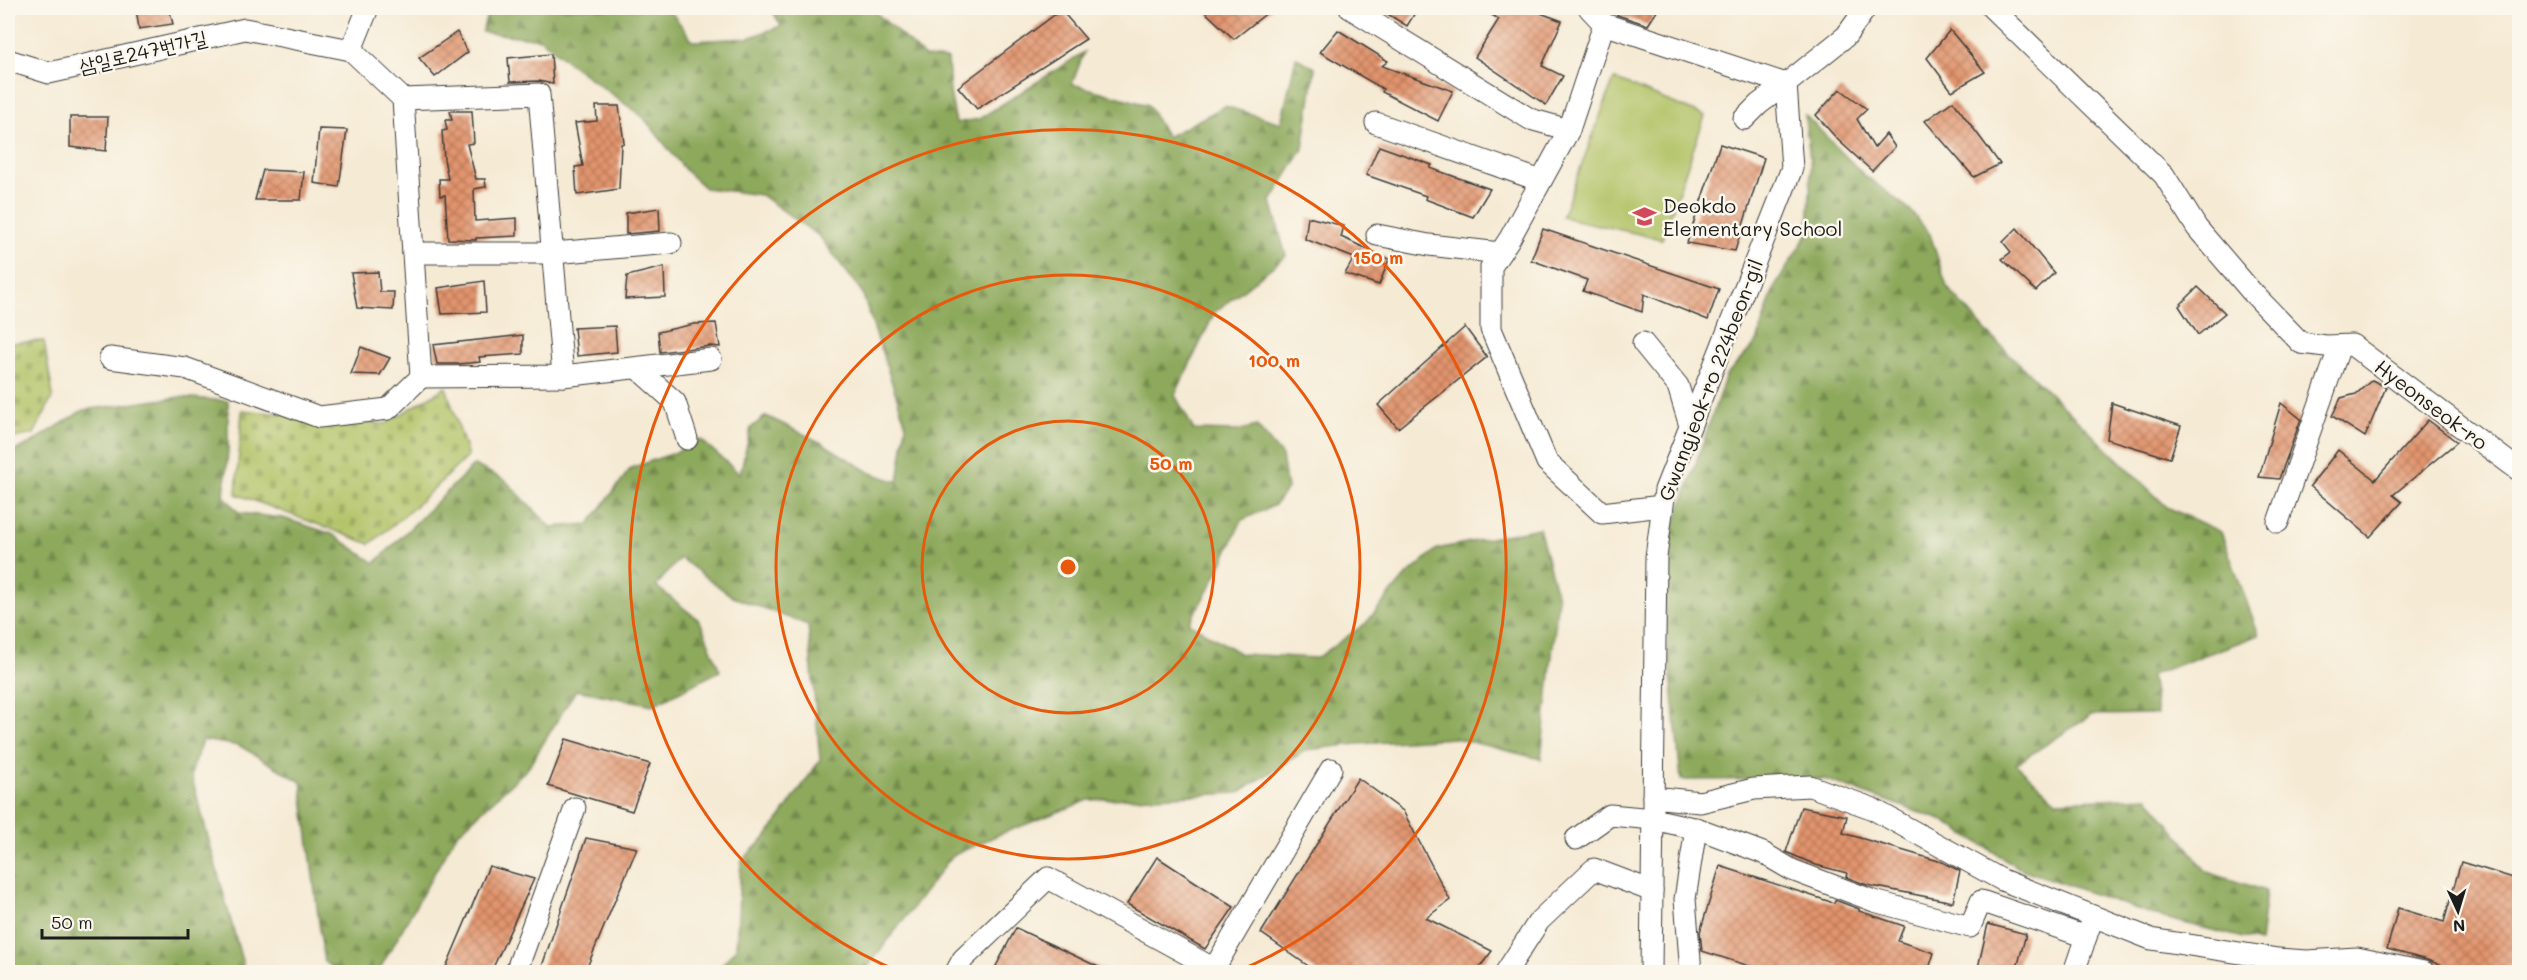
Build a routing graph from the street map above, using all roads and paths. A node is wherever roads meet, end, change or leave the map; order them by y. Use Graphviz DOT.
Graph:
graph roads {
  1 [pos="368,8"];
  2 [pos="1350,8"];
  3 [pos="1589,8"];
  4 [pos="1866,8"];
  5 [pos="1992,8"];
  6 [pos="1604,24"];
  7 [pos="351,50"];
  8 [pos="8,60"];
  9 [pos="1786,84"];
  10 [pos="403,99"];
  11 [pos="1744,119"];
  12 [pos="1376,123"];
  13 [pos="1569,130"];
  14 [pos="1541,181"];
  15 [pos="1377,235"];
  16 [pos="671,243"];
  17 [pos="413,253"];
  18 [pos="553,253"];
  19 [pos="1500,253"];
  20 [pos="1643,343"];
  21 [pos="2340,346"];
  22 [pos="110,358"];
  23 [pos="711,359"];
  24 [pos="637,368"];
  25 [pos="563,376"];
  26 [pos="421,377"];
  27 [pos="1690,426"];
  28 [pos="687,439"];
  29 [pos="2520,471"];
  30 [pos="1662,506"];
  31 [pos="2278,522"];
  32 [pos="1331,769"];
  33 [pos="1653,797"];
  34 [pos="575,808"];
  35 [pos="1653,819"];
  36 [pos="1696,828"];
  37 [pos="1576,839"];
  38 [pos="1652,891"];
  39 [pos="2093,916"];
  40 [pos="2086,937"];
  41 [pos="1215,971"];
  42 [pos="516,972"];
  43 [pos="956,972"];
  44 [pos="1506,972"];
  45 [pos="1651,972"];
  46 [pos="1690,972"];
  47 [pos="2074,972"];
  48 [pos="2424,972"];
  1 -- 7 [label="street"];
  2 -- 13 [label="street"];
  3 -- 6 [label="street"];
  4 -- 9 [label="street"];
  5 -- 21 [label="street"];
  6 -- 9 [label="street"];
  6 -- 13 [label="street"];
  7 -- 8 [label="street, 삼일로247번가길"];
  7 -- 10 [label="street"];
  9 -- 11 [label="street"];
  9 -- 27 [label="street, Gwangjeok-ro 224beon-gil"];
  10 -- 17 [label="street"];
  10 -- 18 [label="street"];
  12 -- 14 [label="street"];
  13 -- 14 [label="street"];
  14 -- 19 [label="street"];
  15 -- 19 [label="street"];
  16 -- 18 [label="street"];
  17 -- 18 [label="street"];
  17 -- 26 [label="street"];
  18 -- 25 [label="street"];
  19 -- 30 [label="street"];
  20 -- 27 [label="street"];
  21 -- 29 [label="street, Hyeonseok-ro"];
  21 -- 31 [label="street"];
  22 -- 26 [label="street"];
  23 -- 24 [label="street"];
  24 -- 25 [label="street"];
  24 -- 28 [label="street"];
  25 -- 26 [label="street"];
  27 -- 30 [label="street, Gwangjeok-ro 224beon-gil"];
  30 -- 33 [label="street, Gwangjeok-ro 224beon-gil"];
  32 -- 41 [label="street"];
  33 -- 35 [label="street, Gwangjeok-ro 224beon-gil"];
  33 -- 39 [label="street"];
  34 -- 42 [label="street"];
  35 -- 36 [label="street"];
  35 -- 37 [label="street"];
  35 -- 38 [label="street, Gwangjeok-ro 224beon-gil"];
  36 -- 40 [label="street"];
  36 -- 46 [label="street"];
  38 -- 44 [label="street"];
  38 -- 45 [label="street, Gwangjeok-ro 224beon-gil"];
  39 -- 40 [label="street"];
  39 -- 48 [label="street"];
  40 -- 47 [label="street"];
  41 -- 43 [label="street"];
}
